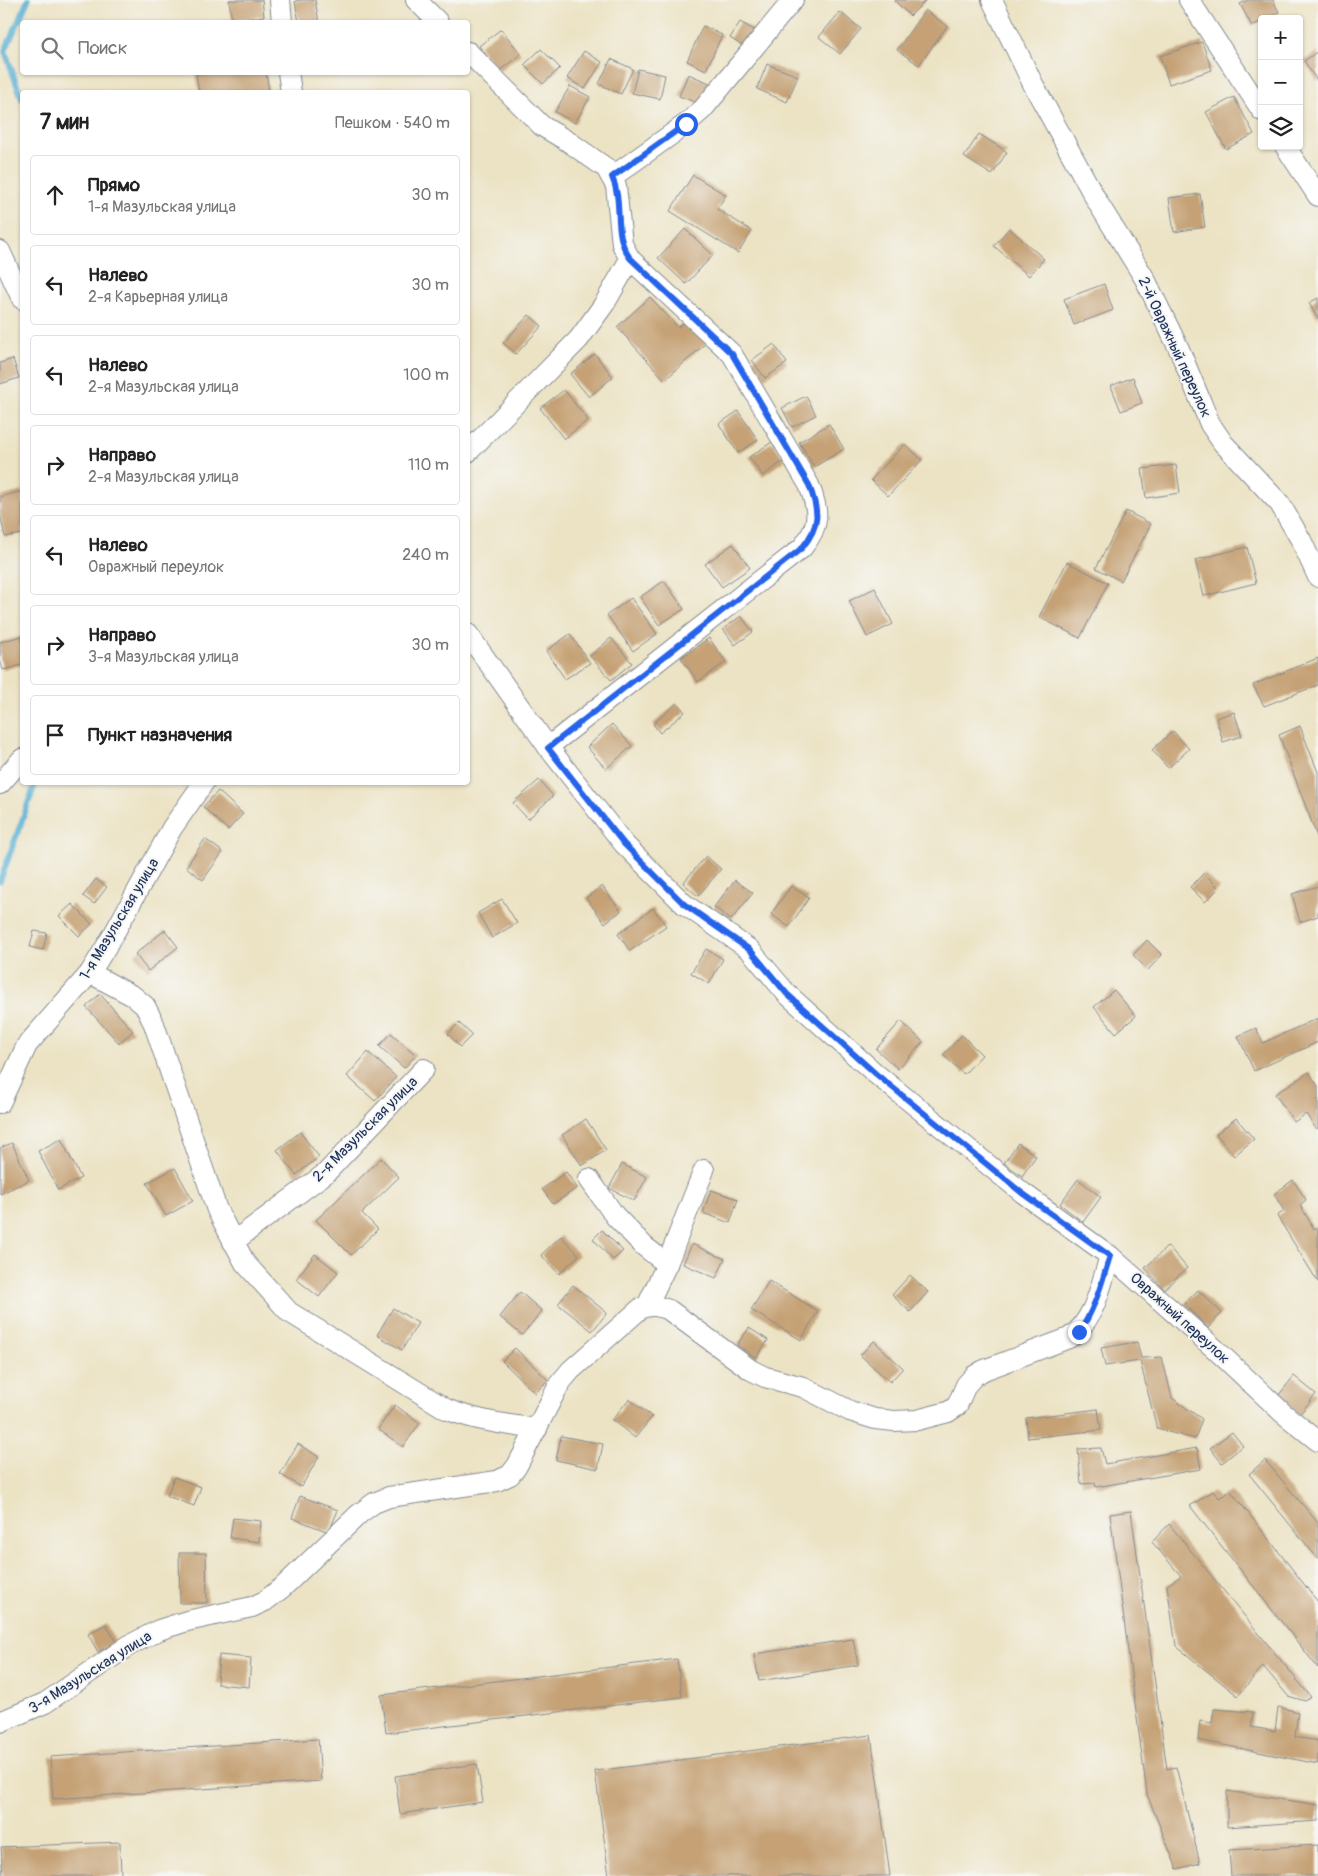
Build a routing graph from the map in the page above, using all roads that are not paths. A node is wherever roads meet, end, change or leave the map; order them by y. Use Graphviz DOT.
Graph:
graph roads {
  1 [pos="280,0"];
  2 [pos="416,0"];
  3 [pos="793,0"];
  4 [pos="992,0"];
  5 [pos="1189,0"];
  6 [pos="282,20"];
  7 [pos="436,20"];
  8 [pos="470,54"];
  9 [pos="288,75"];
  10 [pos="291,90"];
  11 [pos="1258,105"];
  12 [pos="1288,150"];
  13 [pos="612,177"];
  14 [pos="1318,196"];
  15 [pos="0,250"];
  16 [pos="630,258"];
  17 [pos="20,295"];
  18 [pos="470,450"];
  19 [pos="1318,576"];
  20 [pos="470,637"];
  21 [pos="548,748"];
  22 [pos="20,761"];
  23 [pos="0,784"];
  24 [pos="202,785"];
  25 [pos="90,973"];
  26 [pos="424,1069"];
  27 [pos="0,1102"];
  28 [pos="704,1170"];
  29 [pos="589,1179"];
  30 [pos="233,1242"];
  31 [pos="1110,1256"];
  32 [pos="667,1264"];
  33 [pos="647,1306"];
  34 [pos="536,1429"];
  35 [pos="1318,1441"];
  36 [pos="0,1722"];
  1 -- 6 [label="street"];
  2 -- 7 [label="street"];
  3 -- 13 [label="street"];
  4 -- 19 [label="street, 2-й Овражный переулок"];
  5 -- 11 [label="street"];
  8 -- 13 [label="street"];
  9 -- 10 [label="street"];
  12 -- 14 [label="street"];
  13 -- 16 [label="street"];
  15 -- 17 [label="street"];
  16 -- 18 [label="street"];
  16 -- 21 [label="street"];
  20 -- 21 [label="street, Овражный переулок"];
  21 -- 31 [label="street, Овражный переулок"];
  22 -- 23 [label="street"];
  24 -- 25 [label="street, 1-я Мазульская улица"];
  25 -- 27 [label="street, 1-я Мазульская улица"];
  25 -- 30 [label="street"];
  26 -- 30 [label="street, 2-я Мазульская улица"];
  28 -- 32 [label="street"];
  29 -- 32 [label="street"];
  30 -- 34 [label="street"];
  31 -- 33 [label="street"];
  31 -- 35 [label="street, Овражный переулок"];
  32 -- 33 [label="street"];
  33 -- 34 [label="street, 3-я Мазульская улица"];
  34 -- 36 [label="street, 3-я Мазульская улица"];
}
